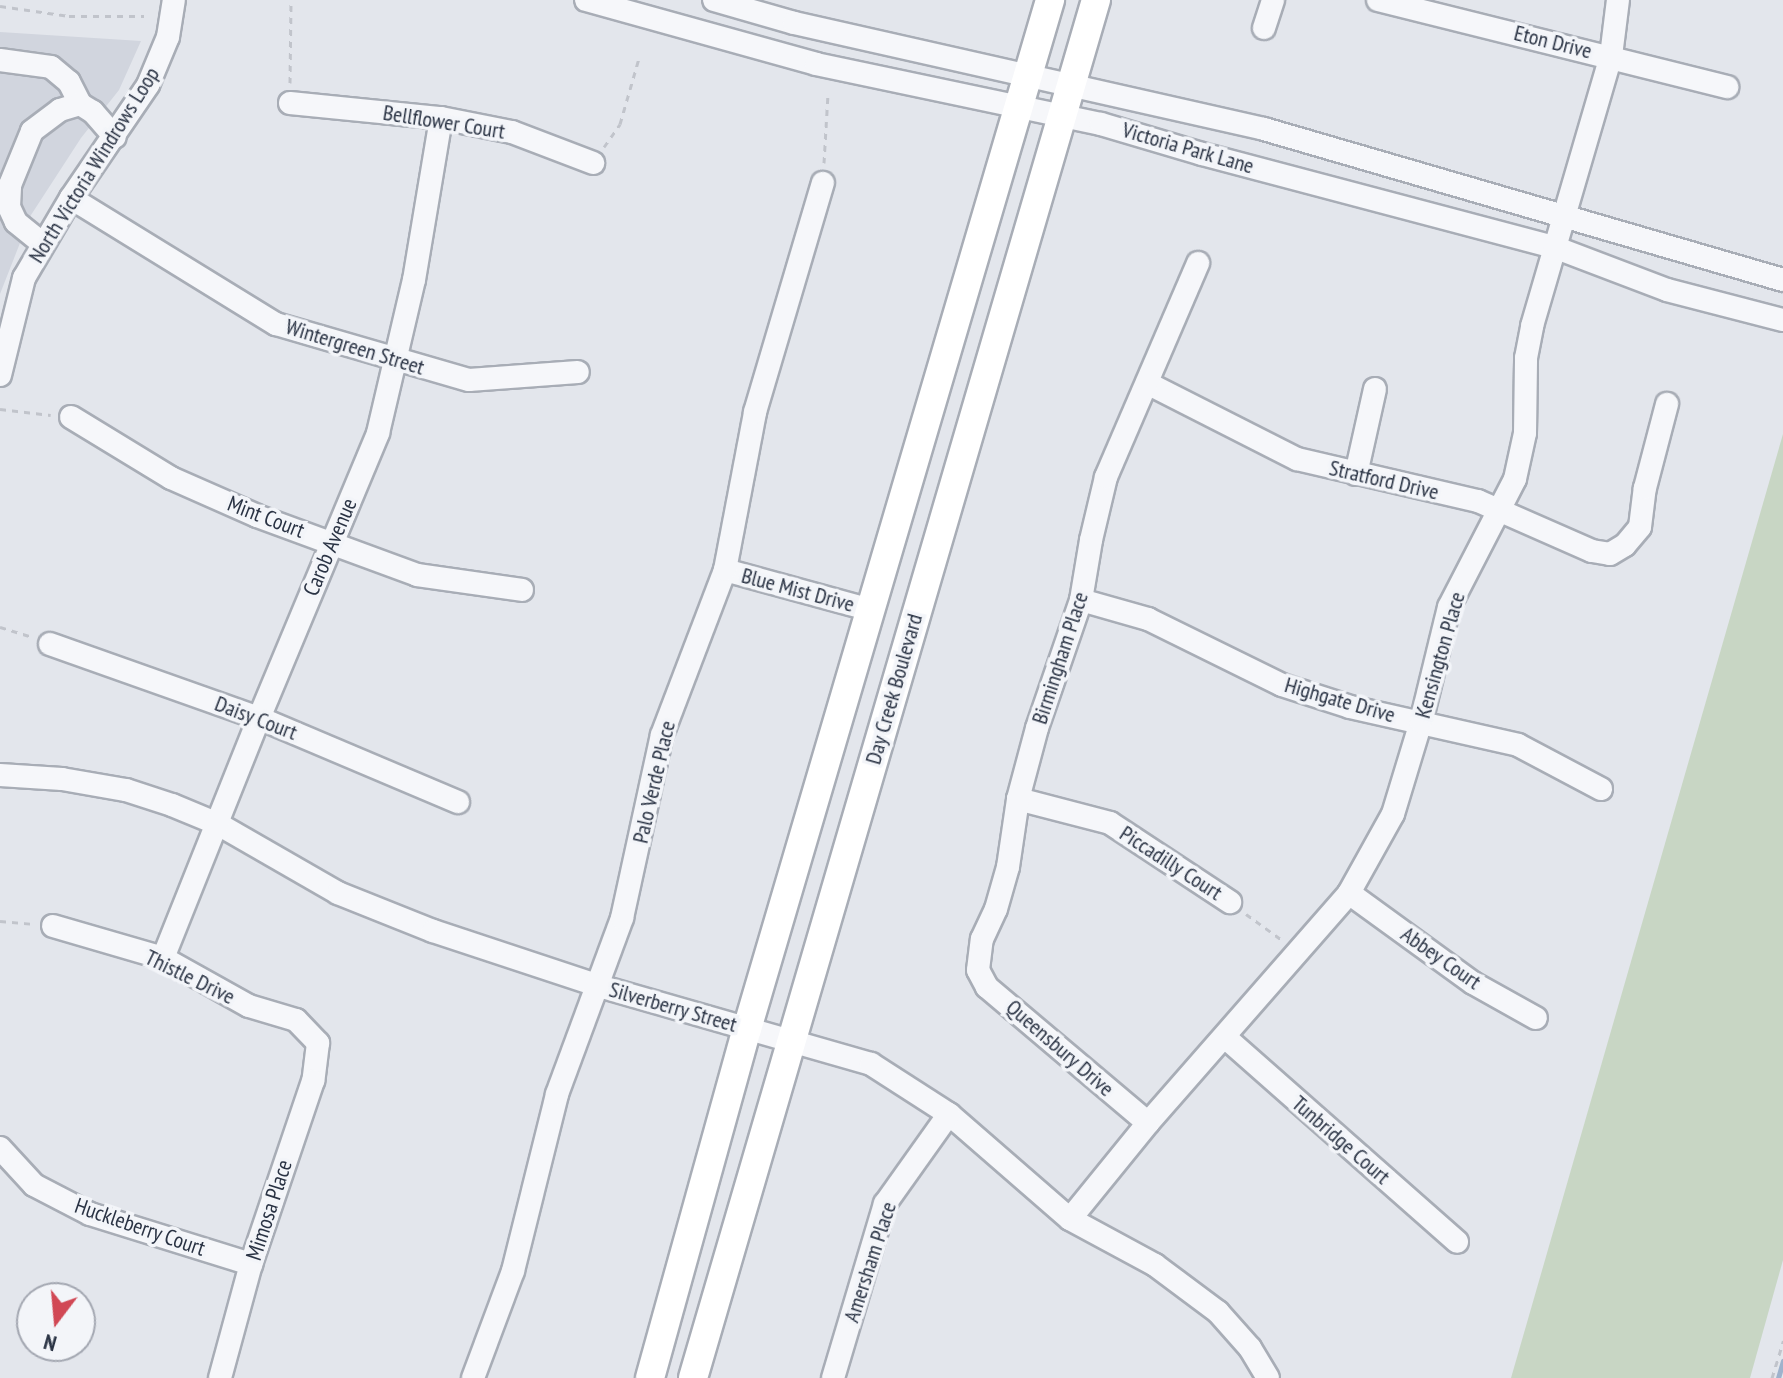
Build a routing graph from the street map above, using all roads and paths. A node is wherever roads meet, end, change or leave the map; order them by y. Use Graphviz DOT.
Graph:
graph roads {
  1 [pos="174,0"];
  2 [pos="291,0"];
  3 [pos="586,0"];
  4 [pos="714,0"];
  5 [pos="1050,0"];
  6 [pos="1096,0"];
  7 [pos="1273,0"];
  8 [pos="1378,0"];
  9 [pos="1618,0"];
  10 [pos="0,6"];
  11 [pos="144,16"];
  12 [pos="1264,28"];
  13 [pos="1611,56"];
  14 [pos="639,58"];
  15 [pos="0,60"];
  16 [pos="1030,76"];
  17 [pos="1072,86"];
  18 [pos="1727,87"];
  19 [pos="828,93"];
  20 [pos="290,103"];
  21 [pos="80,104"];
  22 [pos="1020,106"];
  23 [pos="1062,115"];
  24 [pos="441,118"];
  25 [pos="115,137"];
  26 [pos="593,163"];
  27 [pos="823,183"];
  28 [pos="71,198"];
  29 [pos="1564,218"];
  30 [pos="43,244"];
  31 [pos="1554,247"];
  32 [pos="1198,263"];
  33 [pos="1783,280"];
  34 [pos="1783,320"];
  35 [pos="4,335"];
  36 [pos="397,361"];
  37 [pos="578,372"];
  38 [pos="0,375"];
  39 [pos="1149,384"];
  40 [pos="1375,389"];
  41 [pos="1667,404"];
  42 [pos="0,409"];
  43 [pos="71,417"];
  44 [pos="1356,474"];
  45 [pos="1500,509"];
  46 [pos="332,542"];
  47 [pos="725,570"];
  48 [pos="522,590"];
  49 [pos="1081,600"];
  50 [pos="871,610"];
  51 [pos="0,627"];
  52 [pos="50,644"];
  53 [pos="259,718"];
  54 [pos="1421,722"];
  55 [pos="0,775"];
  56 [pos="1601,789"];
  57 [pos="1018,799"];
  58 [pos="458,802"];
  59 [pos="218,824"];
  60 [pos="1349,893"];
  61 [pos="1230,902"];
  62 [pos="0,921"];
  63 [pos="53,926"];
  64 [pos="1299,952"];
  65 [pos="163,958"];
  66 [pos="978,970"];
  67 [pos="599,986"];
  68 [pos="1536,1018"];
  69 [pos="747,1029"];
  70 [pos="1226,1038"];
  71 [pos="789,1040"];
  72 [pos="318,1043"];
  73 [pos="949,1114"];
  74 [pos="1148,1123"];
  75 [pos="0,1148"];
  76 [pos="1070,1219"];
  77 [pos="1457,1242"];
  78 [pos="251,1264"];
  79 [pos="665,1322"];
  80 [pos="1783,1341"];
  81 [pos="220,1378"];
  82 [pos="473,1378"];
  83 [pos="650,1378"];
  84 [pos="668,1378"];
  85 [pos="693,1378"];
  86 [pos="833,1378"];
  87 [pos="1268,1378"];
  88 [pos="1772,1378"];
  1 -- 25 [label="street, North Victoria Windrows Loop"];
  2 -- 20 [label="path"];
  3 -- 22 [label="street, Victoria Park Lane"];
  4 -- 16 [label="street, Victoria Park Lane"];
  5 -- 16 [label="main road, Day Creek Boulevard"];
  6 -- 17 [label="main road, Day Creek Boulevard"];
  7 -- 12 [label="street"];
  8 -- 13 [label="street, Eton Drive"];
  9 -- 13 [label="street, Kensington Place"];
  10 -- 11 [label="path"];
  13 -- 18 [label="street, Eton Drive"];
  13 -- 29 [label="street, Kensington Place"];
  14 -- 26 [label="path"];
  15 -- 21 [label="street"];
  16 -- 17 [label="street, Victoria Park Lane"];
  16 -- 22 [label="main road, Day Creek Boulevard"];
  17 -- 23 [label="main road, Day Creek Boulevard"];
  17 -- 29 [label="street, Victoria Park Lane"];
  19 -- 27 [label="path"];
  20 -- 24 [label="street, Bellflower Court"];
  21 -- 25 [label="street"];
  21 -- 30 [label="street"];
  22 -- 23 [label="street, Victoria Park Lane"];
  22 -- 50 [label="main road, Day Creek Boulevard"];
  23 -- 31 [label="street, Victoria Park Lane"];
  23 -- 71 [label="main road, Day Creek Boulevard"];
  24 -- 26 [label="street, Bellflower Court"];
  24 -- 36 [label="street, Carob Avenue"];
  25 -- 28 [label="street, North Victoria Windrows Loop"];
  27 -- 47 [label="street, Palo Verde Place"];
  28 -- 30 [label="street, North Victoria Windrows Loop"];
  28 -- 36 [label="street, Wintergreen Street"];
  29 -- 31 [label="street, Kensington Place"];
  29 -- 33 [label="street, Victoria Park Lane"];
  30 -- 35 [label="street, North Victoria Windrows Loop"];
  31 -- 34 [label="street, Victoria Park Lane"];
  31 -- 45 [label="street, Kensington Place"];
  32 -- 39 [label="street, Birmingham Place"];
  35 -- 38 [label="street, North Victoria Windrows Loop"];
  36 -- 37 [label="street, Wintergreen Street"];
  36 -- 46 [label="street, Carob Avenue"];
  39 -- 44 [label="street, Stratford Drive"];
  39 -- 49 [label="street, Birmingham Place"];
  40 -- 44 [label="street"];
  41 -- 45 [label="street, Stratford Drive"];
  42 -- 43 [label="path"];
  43 -- 46 [label="street, Mint Court"];
  44 -- 45 [label="street, Stratford Drive"];
  45 -- 54 [label="street, Kensington Place"];
  46 -- 48 [label="street, Mint Court"];
  46 -- 53 [label="street, Carob Avenue"];
  47 -- 50 [label="street, Blue Mist Drive"];
  47 -- 67 [label="street, Palo Verde Place"];
  49 -- 54 [label="street, Highgate Drive"];
  49 -- 57 [label="street, Birmingham Place"];
  50 -- 69 [label="main road, Day Creek Boulevard"];
  51 -- 52 [label="path"];
  52 -- 53 [label="street, Daisy Court"];
  53 -- 58 [label="street, Daisy Court"];
  53 -- 59 [label="street, Carob Avenue"];
  54 -- 56 [label="street, Highgate Drive"];
  54 -- 60 [label="street, Kensington Place"];
  55 -- 59 [label="street, Silverberry Street"];
  57 -- 61 [label="street, Piccadilly Court"];
  57 -- 66 [label="street, Birmingham Place"];
  59 -- 65 [label="street, Carob Avenue"];
  59 -- 67 [label="street, Silverberry Street"];
  60 -- 64 [label="street, Kensington Place"];
  60 -- 68 [label="street, Abbey Court"];
  61 -- 64 [label="path"];
  62 -- 63 [label="path"];
  63 -- 65 [label="street, Thistle Drive"];
  64 -- 70 [label="street, Kensington Place"];
  65 -- 72 [label="street, Thistle Drive"];
  66 -- 74 [label="street, Queensbury Drive"];
  67 -- 69 [label="street, Silverberry Street"];
  67 -- 82 [label="street, Palo Verde Place"];
  69 -- 71 [label="street, Silverberry Street"];
  69 -- 79 [label="main road, Day Creek Boulevard"];
  70 -- 74 [label="street, Kensington Place"];
  70 -- 77 [label="street, Tunbridge Court"];
  71 -- 73 [label="street, Silverberry Street"];
  71 -- 85 [label="main road, Day Creek Boulevard"];
  72 -- 78 [label="street, Mimosa Place"];
  73 -- 76 [label="street, Silverberry Street"];
  73 -- 86 [label="street, Amersham Place"];
  74 -- 76 [label="street, Kensington Place"];
  75 -- 78 [label="street, Huckleberry Court"];
  76 -- 87 [label="street, Silverberry Street"];
  78 -- 81 [label="street, Mimosa Place"];
  79 -- 83 [label="main road, Day Creek Boulevard"];
  79 -- 84 [label="main road"];
  80 -- 88 [label="path"];
}
